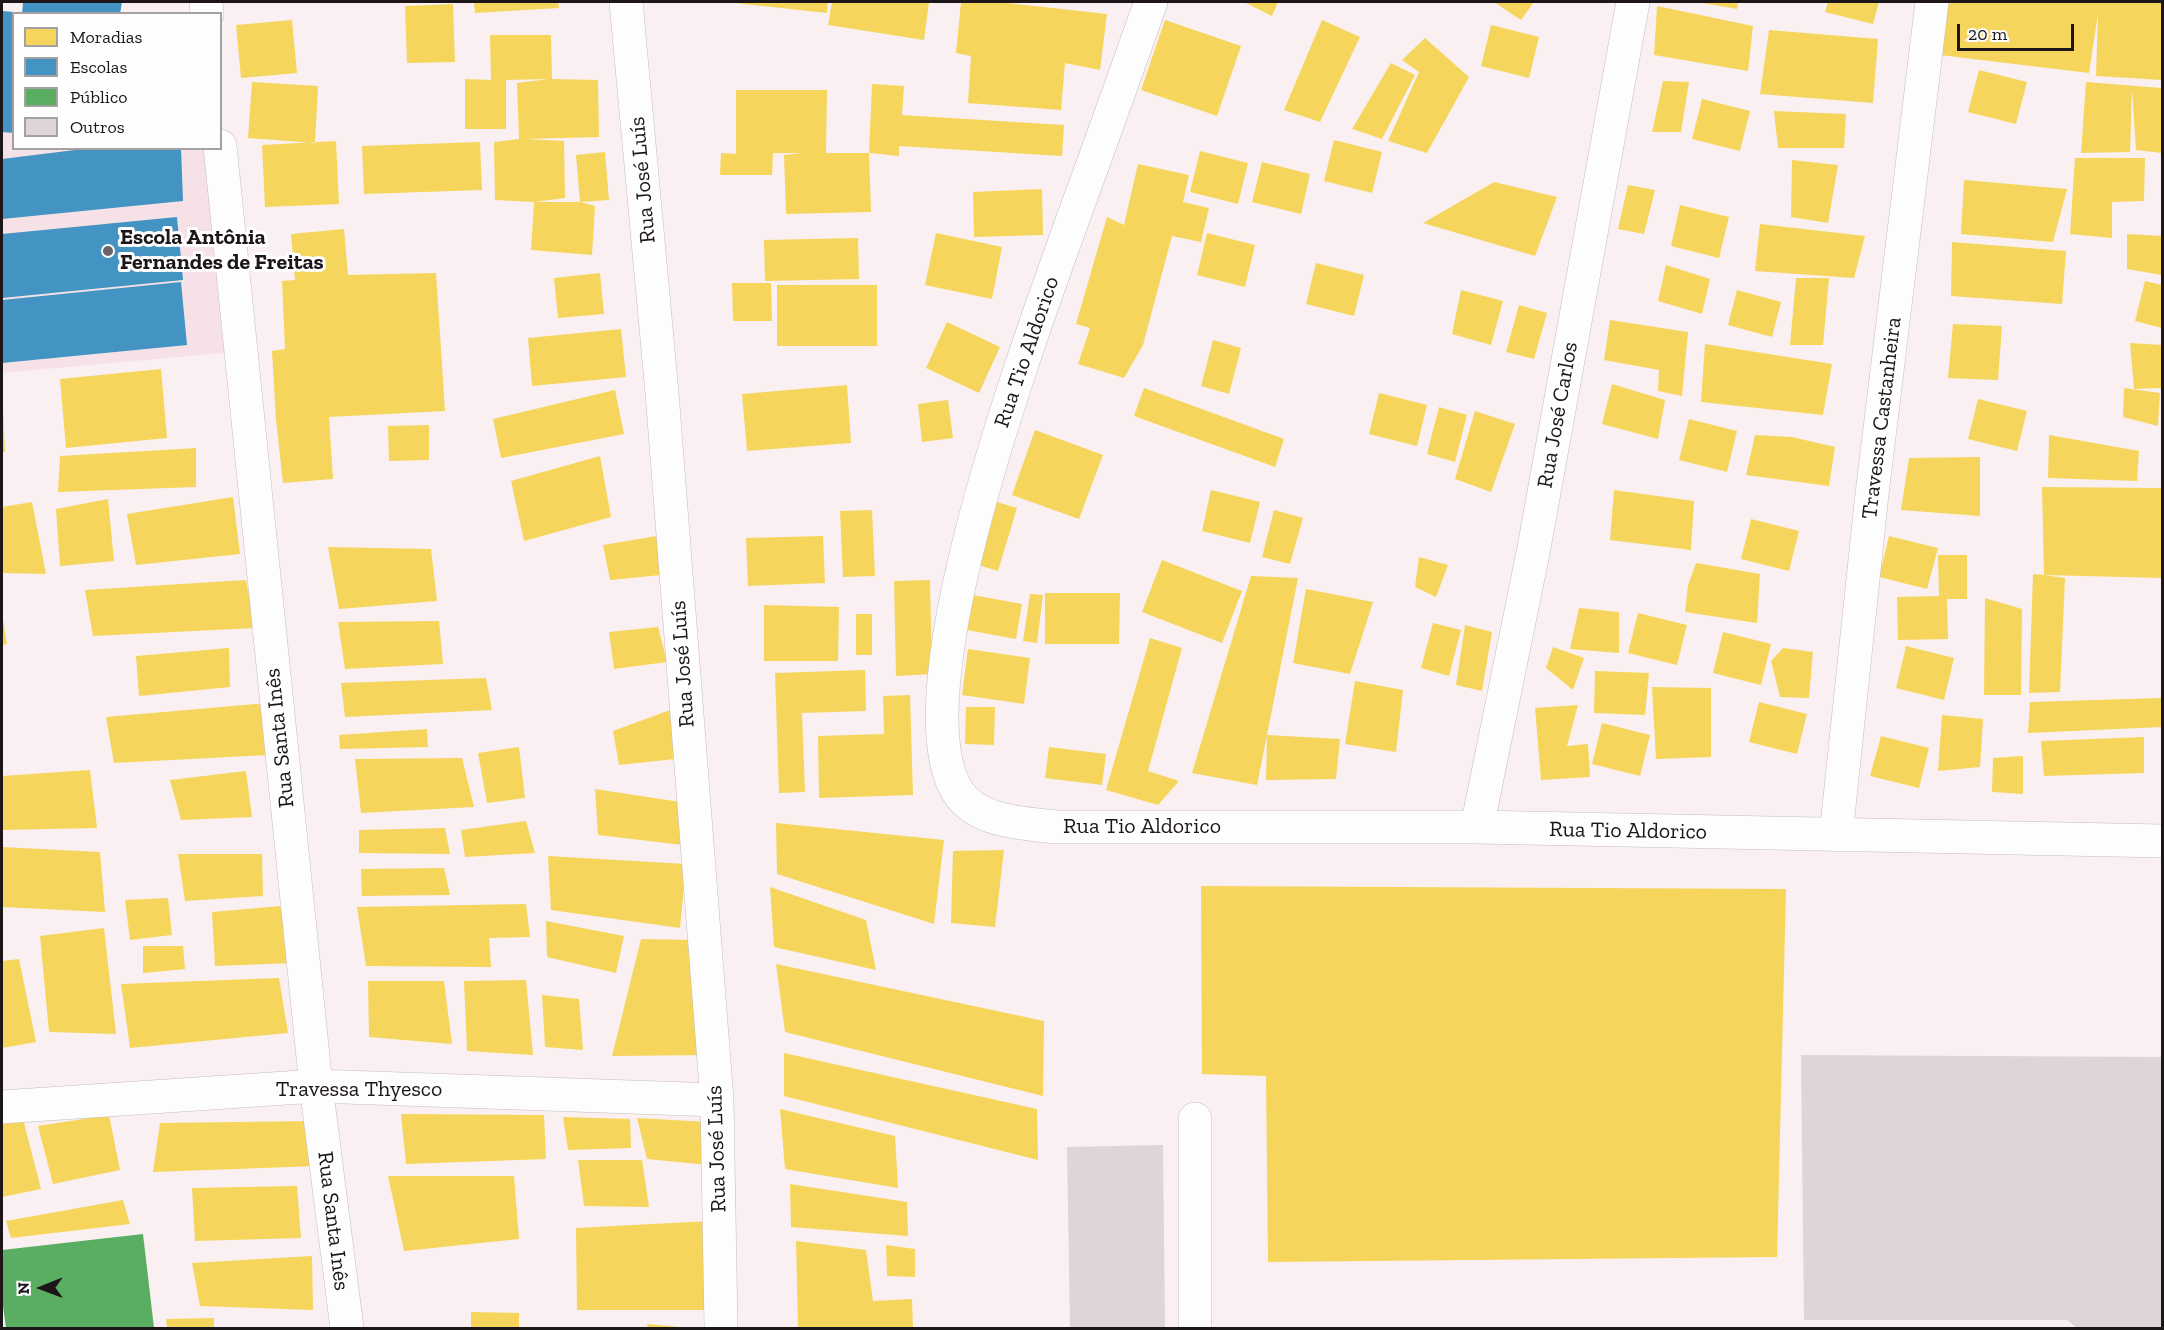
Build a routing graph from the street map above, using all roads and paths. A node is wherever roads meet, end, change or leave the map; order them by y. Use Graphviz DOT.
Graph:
graph roads {
  1 [pos="626,2"];
  2 [pos="1151,2"];
  3 [pos="1633,2"];
  4 [pos="1932,2"];
  5 [pos="220,150"];
  6 [pos="1477,827"];
  7 [pos="1836,835"];
  8 [pos="2163,841"];
  9 [pos="316,1086"];
  10 [pos="717,1100"];
  11 [pos="2,1107"];
  12 [pos="1194,1119"];
  13 [pos="347,1329"];
  14 [pos="721,1329"];
  15 [pos="1195,1329"];
  1 -- 10 [label="street, Rua José Luís"];
  2 -- 6 [label="street, Rua Tio Aldorico"];
  3 -- 6 [label="street, Rua José Carlos"];
  4 -- 7 [label="street, Travessa Castanheira"];
  5 -- 9 [label="street, Rua Santa Inês"];
  6 -- 7 [label="street, Rua Tio Aldorico"];
  7 -- 8 [label="street, Rua Tio Aldorico"];
  9 -- 10 [label="street, Travessa Thyesco"];
  9 -- 11 [label="street, Travessa Thyesco"];
  9 -- 13 [label="street, Rua Santa Inês"];
  10 -- 14 [label="street, Rua José Luís"];
  12 -- 15 [label="street"];
}
